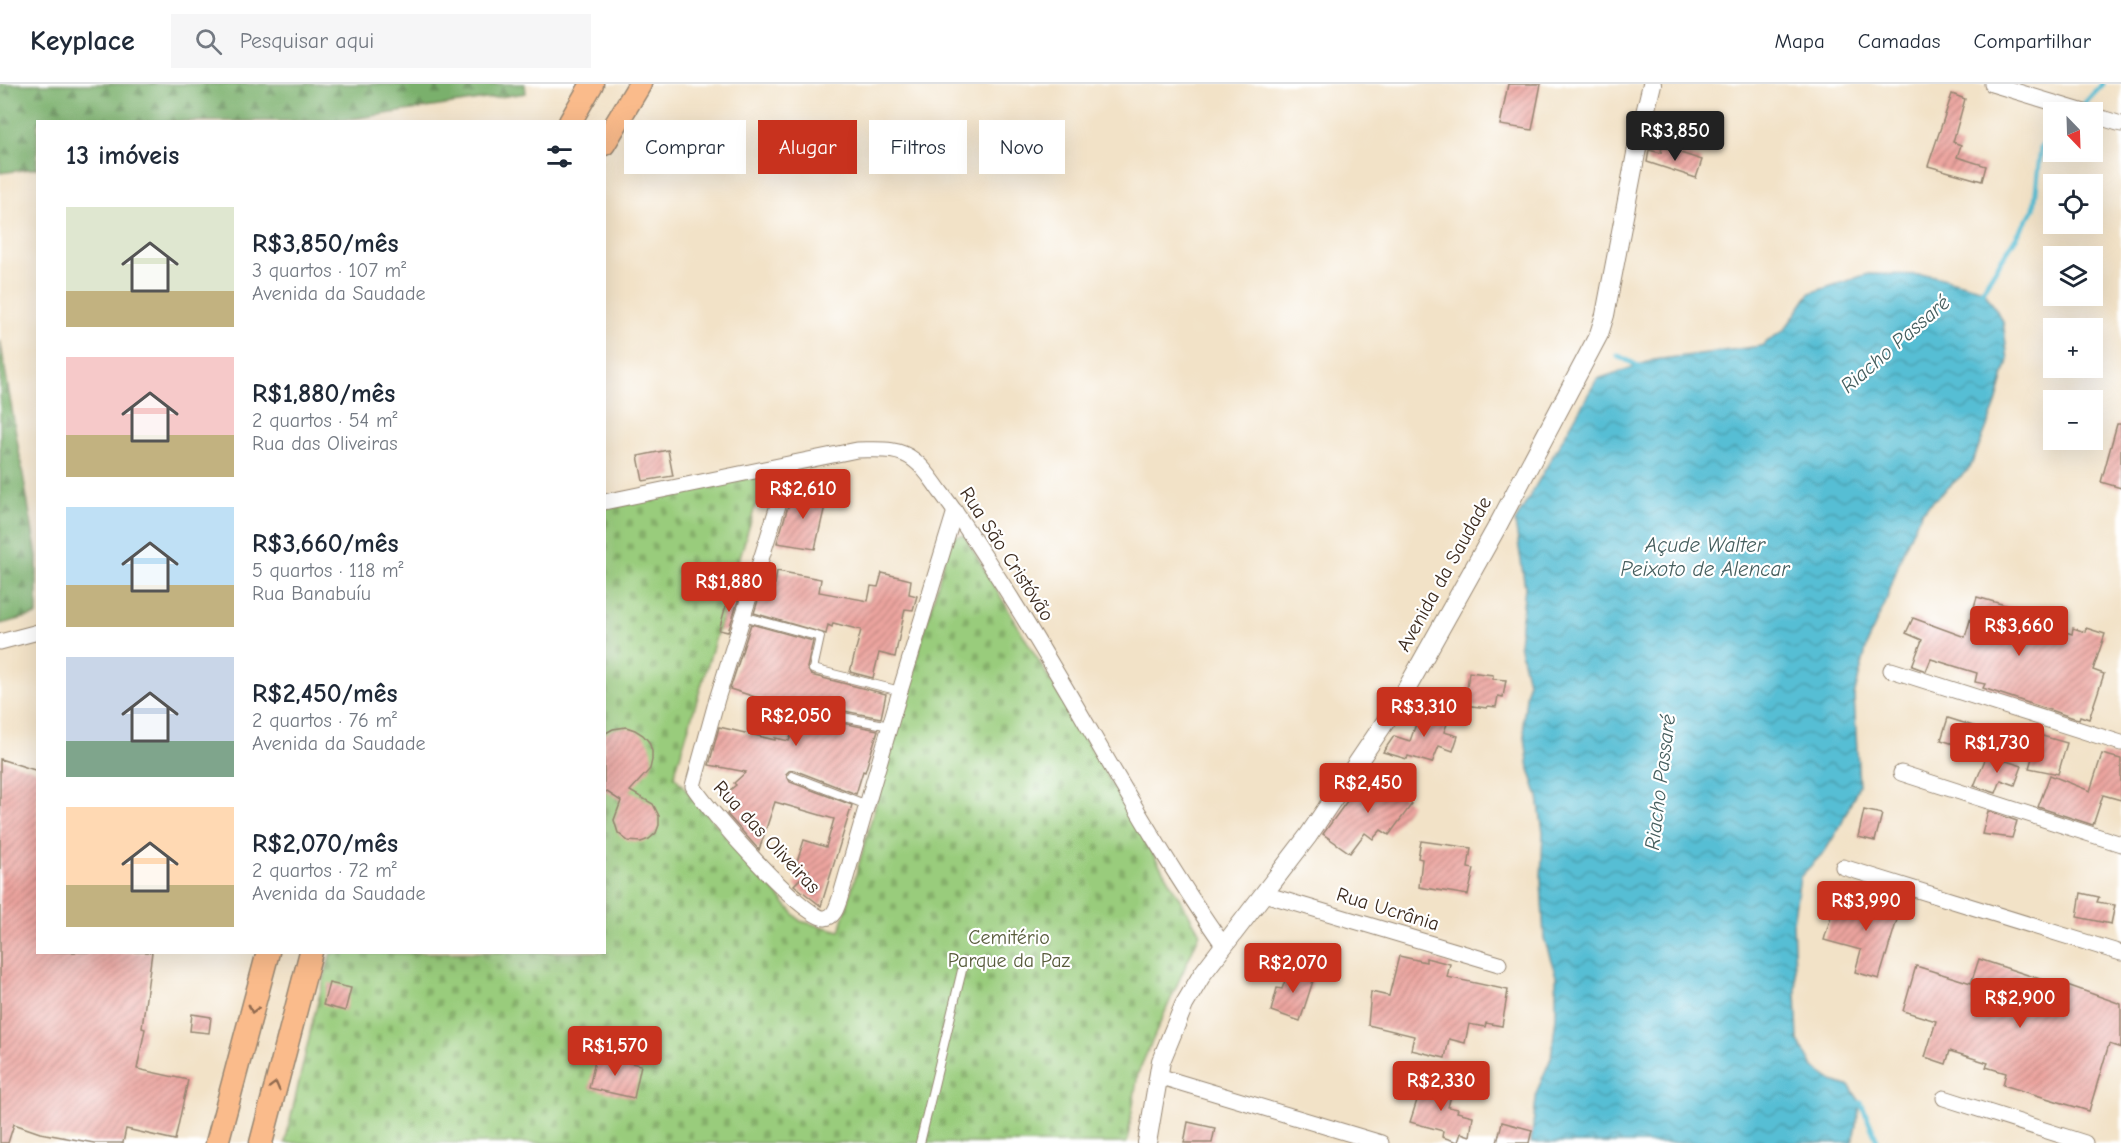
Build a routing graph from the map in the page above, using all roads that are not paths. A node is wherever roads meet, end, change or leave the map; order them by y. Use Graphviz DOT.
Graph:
graph roads {
  1 [pos="592,84"];
  2 [pos="640,84"];
  3 [pos="1652,84"];
  4 [pos="1992,84"];
  5 [pos="2050,102"];
  6 [pos="2103,118"];
  7 [pos="571,120"];
  8 [pos="2121,124"];
  9 [pos="606,141"];
  10 [pos="791,464"];
  11 [pos="606,502"];
  12 [pos="955,511"];
  13 [pos="743,616"];
  14 [pos="36,633"];
  15 [pos="0,642"];
  16 [pos="1891,670"];
  17 [pos="900,691"];
  18 [pos="822,713"];
  19 [pos="890,726"];
  20 [pos="2121,743"];
  21 [pos="1901,773"];
  22 [pos="792,776"];
  23 [pos="867,805"];
  24 [pos="2121,844"];
  25 [pos="1843,867"];
  26 [pos="1264,894"];
  27 [pos="1224,946"];
  28 [pos="2121,953"];
  29 [pos="267,954"];
  30 [pos="310,954"];
  31 [pos="964,962"];
  32 [pos="1499,964"];
  33 [pos="1158,1076"];
  34 [pos="1944,1098"];
  35 [pos="217,1143"];
  36 [pos="261,1143"];
  37 [pos="920,1143"];
  38 [pos="1147,1143"];
  39 [pos="1381,1143"];
  40 [pos="2085,1143"];
  1 -- 7 [label="main road"];
  2 -- 9 [label="main road"];
  3 -- 26 [label="street, Avenida da Saudade"];
  4 -- 5 [label="street"];
  6 -- 8 [label="street"];
  10 -- 11 [label="street, Rua São Cristóvão"];
  10 -- 12 [label="street, Rua São Cristóvão"];
  10 -- 13 [label="street, Rua das Oliveiras"];
  12 -- 17 [label="street, Rua das Oliveiras"];
  12 -- 27 [label="street, Rua São Cristóvão"];
  13 -- 17 [label="lane"];
  13 -- 23 [label="street, Rua das Oliveiras"];
  14 -- 15 [label="street"];
  16 -- 20 [label="street"];
  17 -- 19 [label="street, Rua das Oliveiras"];
  18 -- 19 [label="lane"];
  19 -- 23 [label="street, Rua das Oliveiras"];
  21 -- 24 [label="street"];
  22 -- 23 [label="lane"];
  25 -- 28 [label="street"];
  26 -- 27 [label="street, Avenida da Saudade"];
  26 -- 32 [label="street, Rua Ucrânia"];
  27 -- 33 [label="street, Avenida da Saudade"];
  29 -- 35 [label="main road, one-way"];
  36 -- 30 [label="main road, one-way"];
  31 -- 37 [label="lane"];
  33 -- 38 [label="street, Avenida da Saudade"];
  33 -- 39 [label="street"];
  34 -- 40 [label="street"];
}
